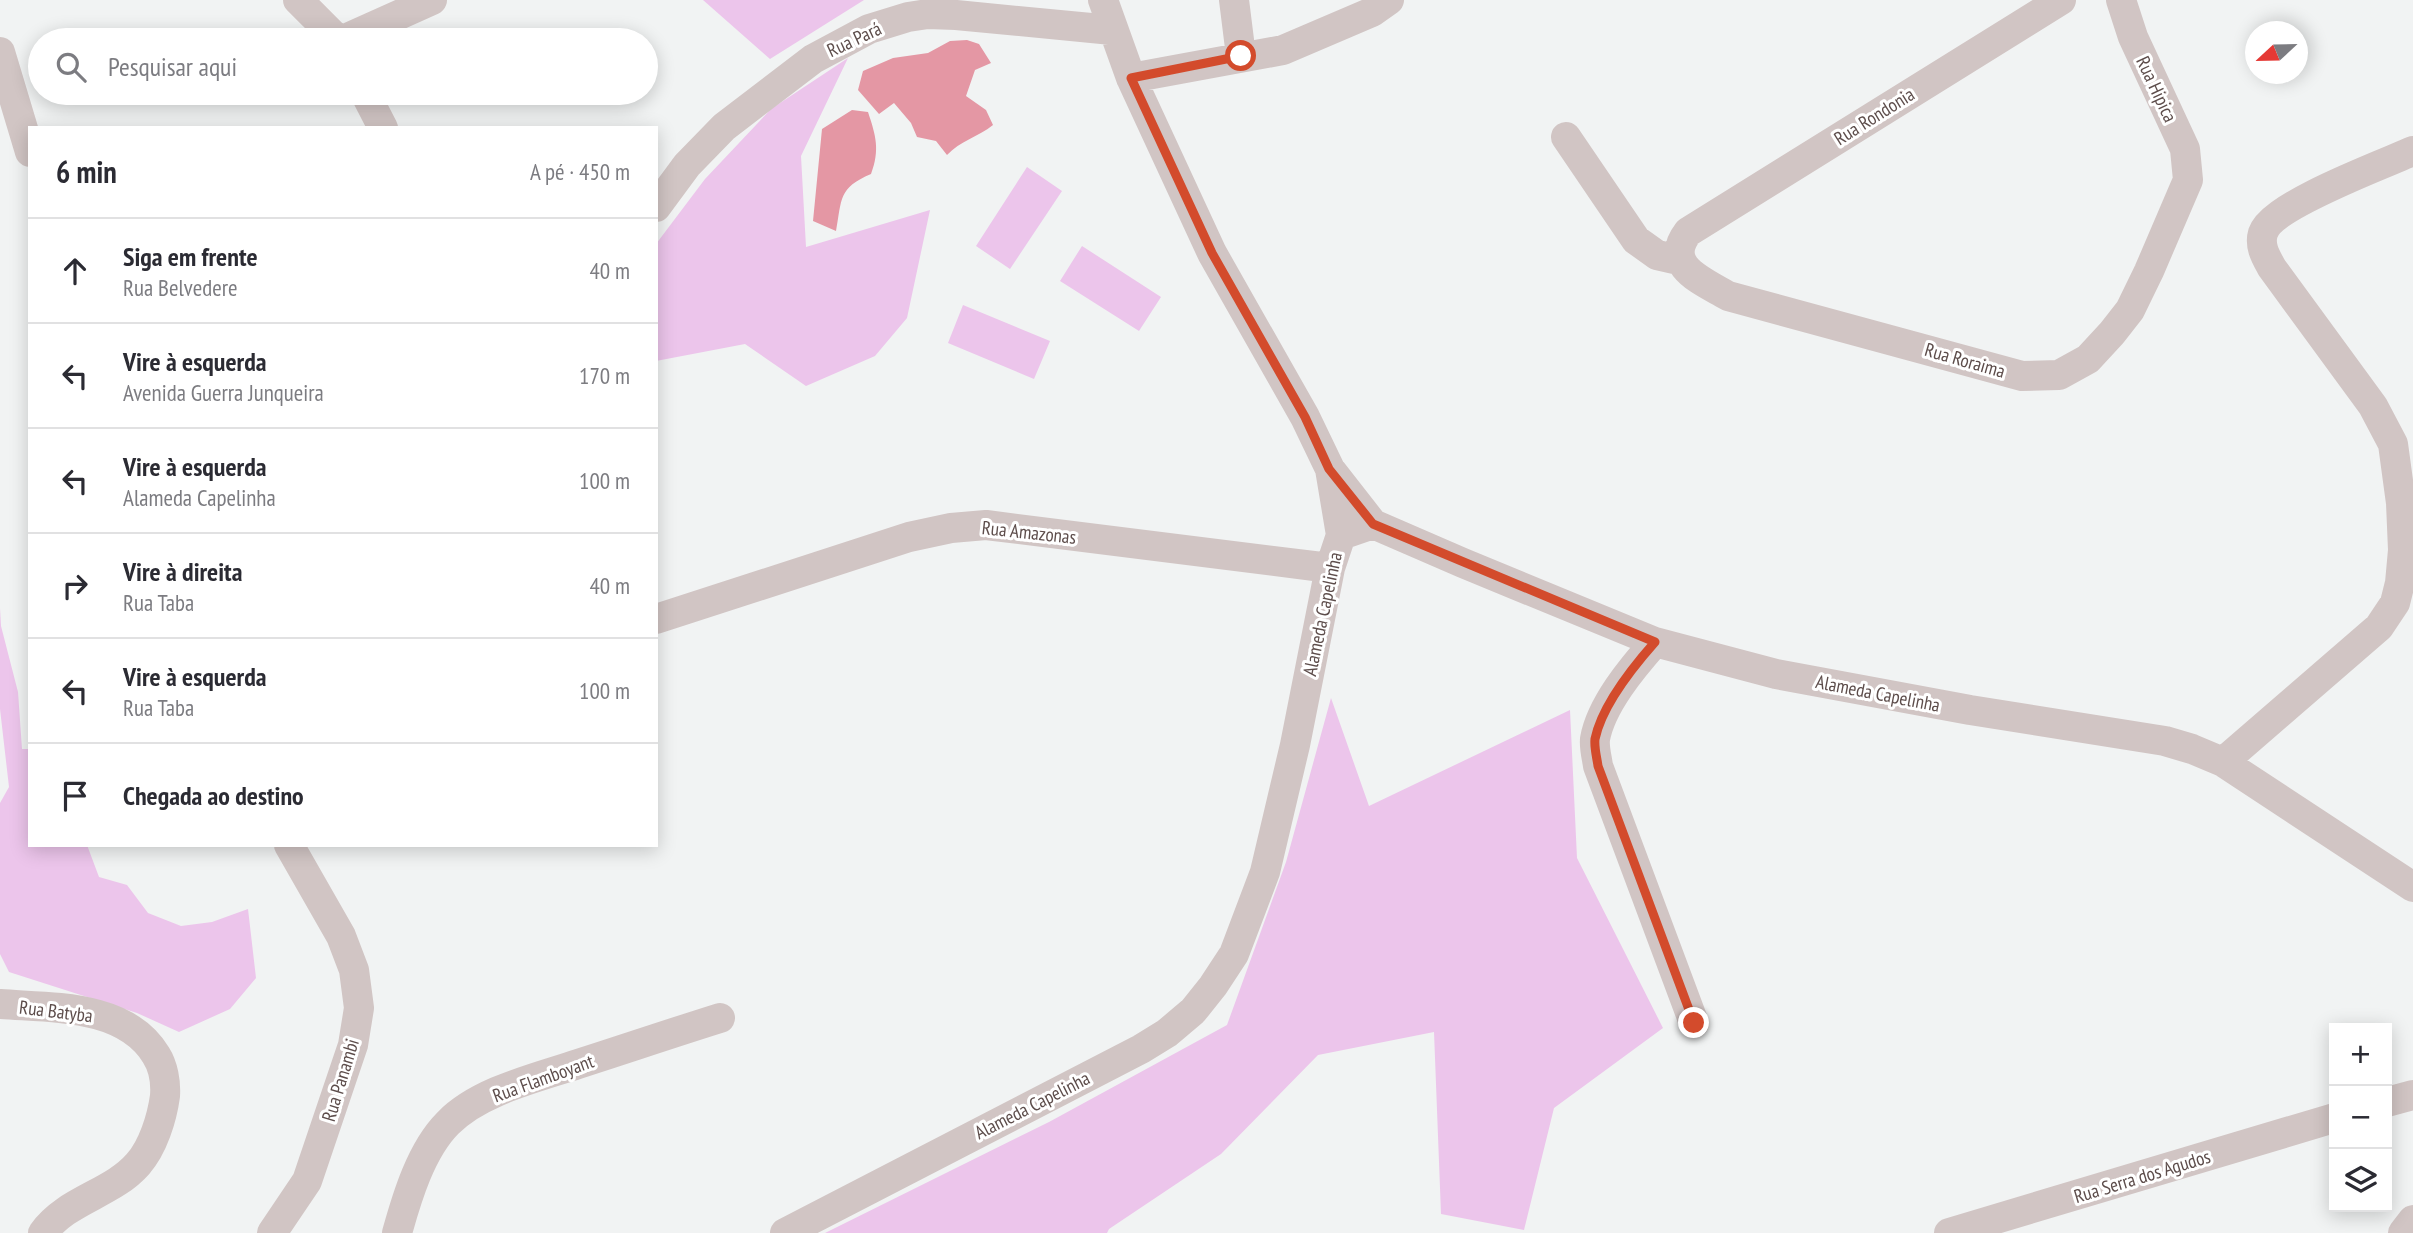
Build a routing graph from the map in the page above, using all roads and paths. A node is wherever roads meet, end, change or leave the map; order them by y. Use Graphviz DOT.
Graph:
graph roads {
  1 [pos="298,0"];
  2 [pos="432,0"];
  3 [pos="1103,0"];
  4 [pos="1234,0"];
  5 [pos="1389,0"];
  6 [pos="2061,0"];
  7 [pos="2121,0"];
  8 [pos="327,28"];
  9 [pos="368,28"];
  10 [pos="1112,30"];
  11 [pos="0,52"];
  12 [pos="1241,56"];
  13 [pos="1131,78"];
  14 [pos="371,105"];
  15 [pos="382,126"];
  16 [pos="1566,137"];
  17 [pos="28,145"];
  18 [pos="2413,151"];
  19 [pos="2188,180"];
  20 [pos="658,204"];
  21 [pos="1683,246"];
  22 [pos="1329,469"];
  23 [pos="1373,524"];
  24 [pos="1341,535"];
  25 [pos="1330,568"];
  26 [pos="658,618"];
  27 [pos="1655,642"];
  28 [pos="2223,762"];
  29 [pos="290,847"];
  30 [pos="2413,887"];
  31 [pos="0,1004"];
  32 [pos="720,1018"];
  33 [pos="1694,1023"];
  34 [pos="2413,1095"];
  35 [pos="2392,1101"];
  36 [pos="2329,1119"];
  37 [pos="2413,1220"];
  38 [pos="43,1233"];
  39 [pos="272,1233"];
  40 [pos="397,1233"];
  41 [pos="785,1233"];
  42 [pos="1949,1233"];
  43 [pos="2403,1233"];
  1 -- 8 [label="street"];
  2 -- 9 [label="street"];
  3 -- 10 [label="street"];
  4 -- 12 [label="street"];
  5 -- 12 [label="street"];
  6 -- 21 [label="street, Rua Rondonia"];
  7 -- 19 [label="street, Rua Hipica"];
  10 -- 13 [label="street"];
  10 -- 20 [label="street, Rua Pará"];
  11 -- 17 [label="street"];
  12 -- 13 [label="street"];
  13 -- 22 [label="street"];
  14 -- 15 [label="street"];
  16 -- 21 [label="street"];
  18 -- 28 [label="street"];
  19 -- 21 [label="street, Rua Roraima"];
  22 -- 23 [label="street"];
  22 -- 24 [label="street"];
  23 -- 24 [label="street, Alameda Capelinha"];
  23 -- 27 [label="street, Alameda Capelinha"];
  24 -- 25 [label="street, Alameda Capelinha"];
  25 -- 26 [label="street, Rua Amazonas"];
  25 -- 41 [label="street, Alameda Capelinha"];
  27 -- 28 [label="street, Alameda Capelinha"];
  27 -- 33 [label="street"];
  28 -- 30 [label="street, Alameda Capelinha"];
  29 -- 39 [label="street, Rua Panambi"];
  31 -- 38 [label="street, Rua Batyba"];
  32 -- 40 [label="street, Rua Flamboyant"];
  34 -- 35 [label="street"];
  36 -- 42 [label="street, Rua Serra dos Agudos"];
  37 -- 43 [label="street"];
}
